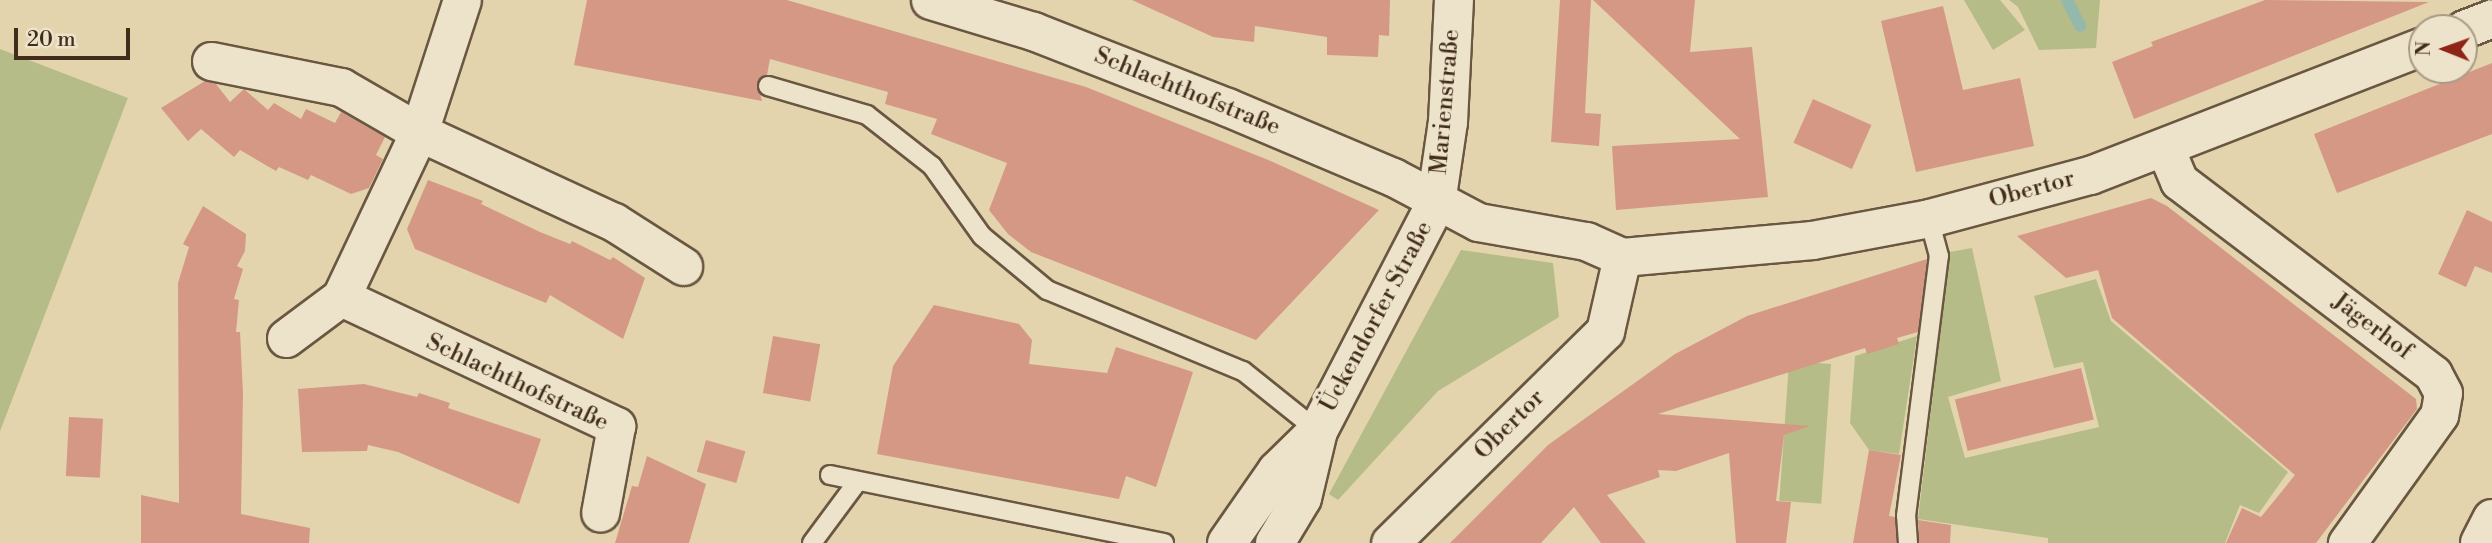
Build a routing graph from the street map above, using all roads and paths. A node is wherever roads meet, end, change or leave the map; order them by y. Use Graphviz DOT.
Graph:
graph roads {
  1 [pos="462,0"];
  2 [pos="930,0"];
  3 [pos="1454,0"];
  4 [pos="2408,52"];
  5 [pos="211,61"];
  6 [pos="768,86"];
  7 [pos="419,132"];
  8 [pos="2165,148"];
  9 [pos="1436,203"];
  10 [pos="1930,218"];
  11 [pos="1622,257"];
  12 [pos="683,266"];
  13 [pos="341,297"];
  14 [pos="286,338"];
  15 [pos="1318,431"];
  16 [pos="830,475"];
  17 [pos="858,481"];
  18 [pos="600,513"];
  19 [pos="2492,519"];
  20 [pos="812,543"];
  21 [pos="1164,543"];
  22 [pos="1227,543"];
  23 [pos="1275,543"];
  24 [pos="1390,543"];
  25 [pos="1908,543"];
  26 [pos="2347,543"];
  27 [pos="2480,543"];
  1 -- 7 [label="street"];
  2 -- 9 [label="street, Schlachthofstraße"];
  3 -- 9 [label="main road, Marienstraße"];
  4 -- 8 [label="street, Obertor"];
  5 -- 7 [label="street"];
  6 -- 15 [label="lane"];
  7 -- 12 [label="street"];
  7 -- 13 [label="street"];
  8 -- 10 [label="street, Obertor"];
  8 -- 26 [label="street, Jägerhof"];
  9 -- 11 [label="street, Obertor"];
  9 -- 15 [label="main road, Ückendorfer Straße"];
  10 -- 11 [label="street, Obertor"];
  10 -- 25 [label="lane"];
  11 -- 24 [label="street, Obertor"];
  13 -- 14 [label="street"];
  13 -- 18 [label="street, Schlachthofstraße"];
  15 -- 22 [label="main road, Ückendorfer Straße"];
  15 -- 23 [label="main road, Ückendorfer Straße"];
  16 -- 17 [label="lane"];
  17 -- 20 [label="lane"];
  17 -- 21 [label="lane"];
  19 -- 27 [label="main road"];
}
